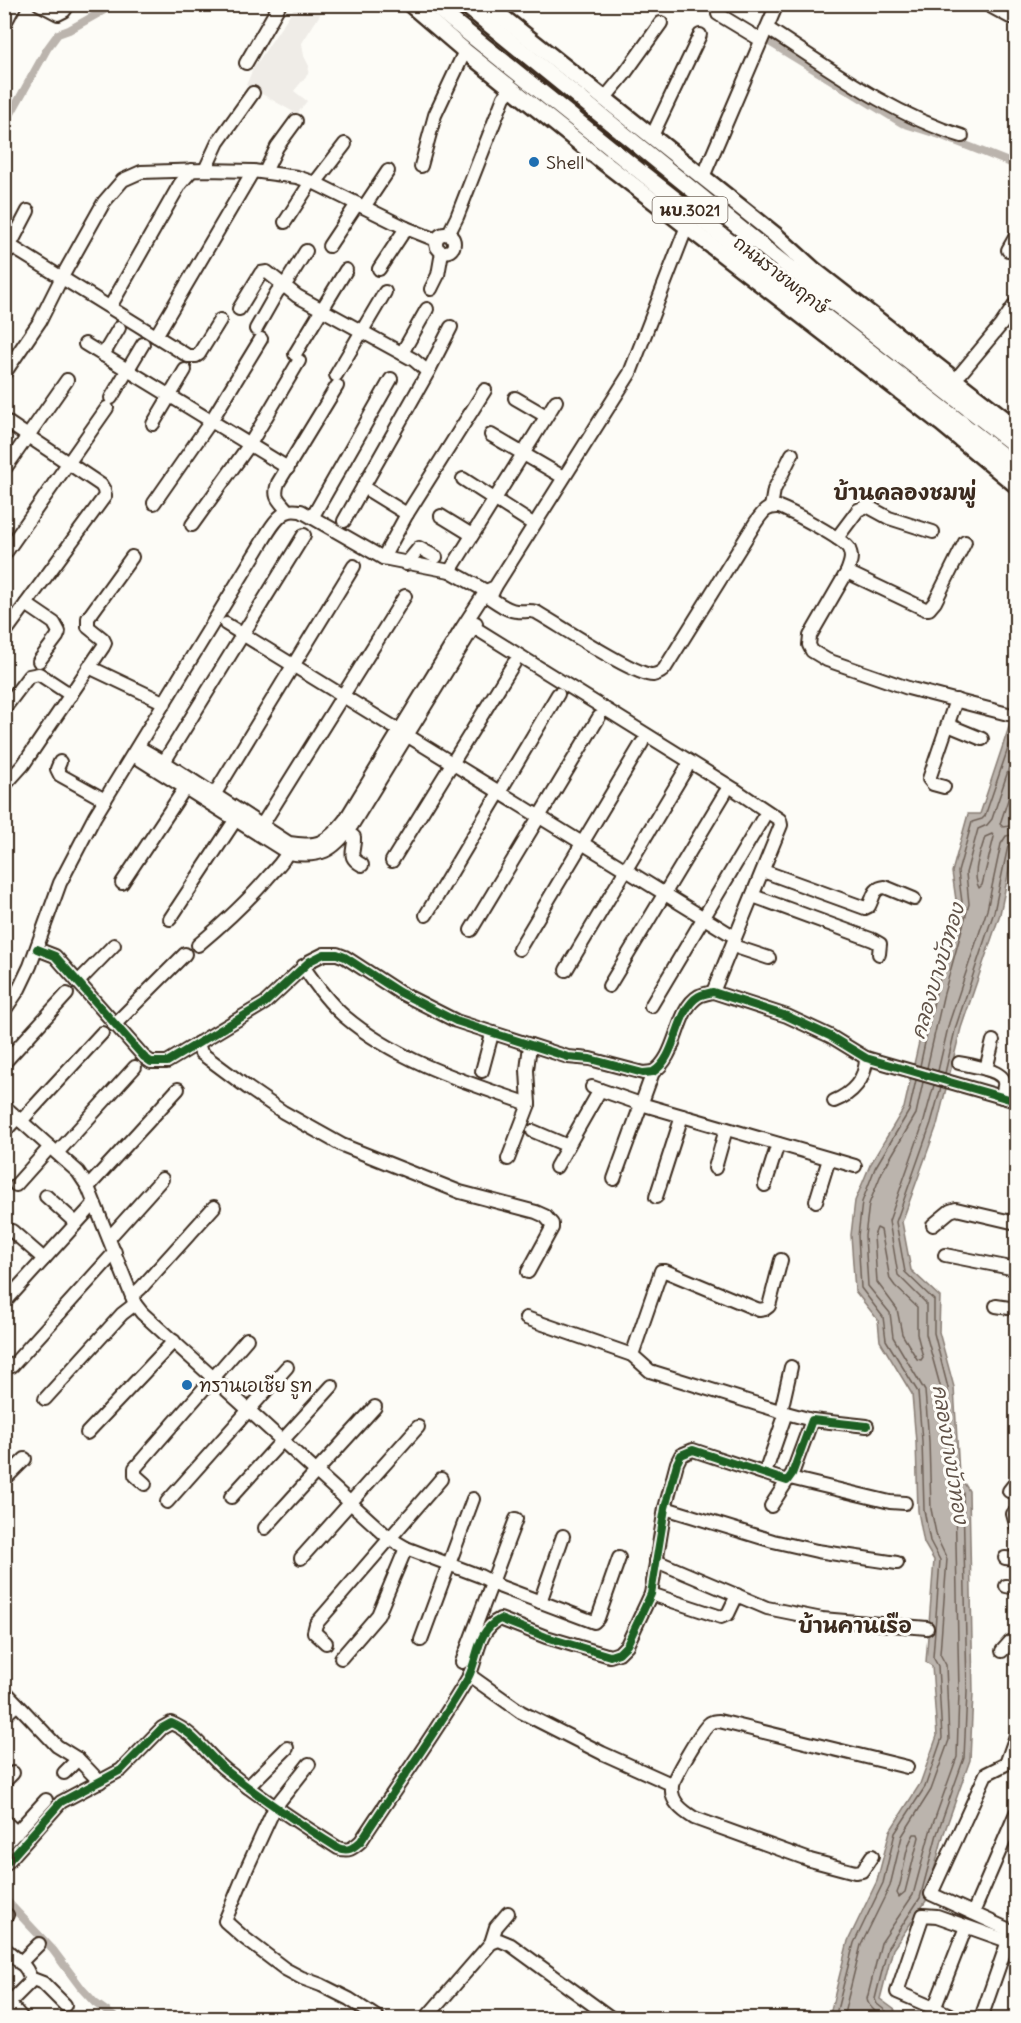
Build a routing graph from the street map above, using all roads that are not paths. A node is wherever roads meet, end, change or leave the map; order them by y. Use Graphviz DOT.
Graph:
graph roads {
  1 [pos="15,4"];
  2 [pos="39,4"];
  3 [pos="69,4"];
  4 [pos="280,4"];
  5 [pos="410,4"];
  6 [pos="432,4"];
  7 [pos="464,4"];
  8 [pos="486,4"];
  9 [pos="777,4"];
  10 [pos="986,4"];
  11 [pos="718,14"];
  12 [pos="1010,17"];
  13 [pos="661,23"];
  14 [pos="4,25"];
  15 [pos="765,32"];
  16 [pos="700,35"];
  17 [pos="513,45"];
  18 [pos="465,51"];
  19 [pos="479,62"];
  20 [pos="246,63"];
  21 [pos="583,83"];
  22 [pos="512,88"];
  23 [pos="253,93"];
  24 [pos="546,96"];
  25 [pos="604,99"];
  26 [pos="296,120"];
  27 [pos="652,136"];
  28 [pos="962,136"];
  29 [pos="345,144"];
  30 [pos="421,166"];
  31 [pos="192,170"];
  32 [pos="205,170"];
  33 [pos="259,171"];
  34 [pos="388,171"];
  35 [pos="703,177"];
  36 [pos="313,182"];
  37 [pos="360,206"];
  38 [pos="28,210"];
  39 [pos="285,222"];
  40 [pos="687,226"];
  41 [pos="406,228"];
  42 [pos="1017,236"];
  43 [pos="442,237"];
  44 [pos="782,241"];
  45 [pos="8,243"];
  46 [pos="329,246"];
  47 [pos="1008,250"];
  48 [pos="306,251"];
  49 [pos="4,257"];
  50 [pos="379,269"];
  51 [pos="346,270"];
  52 [pos="62,277"];
  53 [pos="283,286"];
  54 [pos="431,289"];
  55 [pos="385,292"];
  56 [pos="783,301"];
  57 [pos="1017,303"];
  58 [pos="110,307"];
  59 [pos="239,309"];
  60 [pos="322,309"];
  61 [pos="428,309"];
  62 [pos="220,320"];
  63 [pos="451,327"];
  64 [pos="119,328"];
  65 [pos="362,331"];
  66 [pos="156,336"];
  67 [pos="85,344"];
  68 [pos="143,344"];
  69 [pos="402,353"];
  70 [pos="103,355"];
  71 [pos="128,370"];
  72 [pos="185,370"];
  73 [pos="428,372"];
  74 [pos="4,374"];
  75 [pos="962,374"];
  76 [pos="391,379"];
  77 [pos="67,380"];
  78 [pos="485,390"];
  79 [pos="170,396"];
  80 [pos="515,398"];
  81 [pos="556,400"];
  82 [pos="955,407"];
  83 [pos="546,416"];
  84 [pos="1017,418"];
  85 [pos="4,420"];
  86 [pos="212,422"];
  87 [pos="153,424"];
  88 [pos="1017,428"];
  89 [pos="491,435"];
  90 [pos="29,436"];
  91 [pos="250,444"];
  92 [pos="1017,446"];
  93 [pos="522,453"];
  94 [pos="792,454"];
  95 [pos="69,463"];
  96 [pos="1017,466"];
  97 [pos="288,468"];
  98 [pos="4,470"];
  99 [pos="562,477"];
  100 [pos="463,479"];
  101 [pos="1017,485"];
  102 [pos="363,487"];
  103 [pos="1017,496"];
  104 [pos="494,499"];
  105 [pos="154,503"];
  106 [pos="771,507"];
  107 [pos="288,511"];
  108 [pos="407,514"];
  109 [pos="312,516"];
  110 [pos="441,516"];
  111 [pos="344,521"];
  112 [pos="533,524"];
  113 [pos="192,525"];
  114 [pos="933,532"];
  115 [pos="304,535"];
  116 [pos="472,536"];
  117 [pos="837,538"];
  118 [pos="965,542"];
  119 [pos="4,555"];
  120 [pos="132,557"];
  121 [pos="436,557"];
  122 [pos="383,558"];
  123 [pos="406,564"];
  124 [pos="354,566"];
  125 [pos="450,571"];
  126 [pos="847,572"];
  127 [pos="489,593"];
  128 [pos="405,596"];
  129 [pos="26,604"];
  130 [pos="226,624"];
  131 [pos="470,626"];
  132 [pos="243,633"];
  133 [pos="4,634"];
  134 [pos="39,661"];
  135 [pos="514,663"];
  136 [pos="294,664"];
  137 [pos="89,667"];
  138 [pos="558,694"];
  139 [pos="71,695"];
  140 [pos="343,695"];
  141 [pos="956,700"];
  142 [pos="165,703"];
  143 [pos="4,709"];
  144 [pos="1008,714"];
  145 [pos="598,717"];
  146 [pos="948,725"];
  147 [pos="403,733"];
  148 [pos="982,739"];
  149 [pos="642,743"];
  150 [pos="136,751"];
  151 [pos="60,762"];
  152 [pos="164,762"];
  153 [pos="452,763"];
  154 [pos="686,769"];
  155 [pos="4,786"];
  156 [pos="944,787"];
  157 [pos="185,788"];
  158 [pos="499,792"];
  159 [pos="725,793"];
  160 [pos="214,795"];
  161 [pos="105,800"];
  162 [pos="539,817"];
  163 [pos="763,818"];
  164 [pos="236,819"];
  165 [pos="262,825"];
  166 [pos="347,832"];
  167 [pos="582,844"];
  168 [pos="288,848"];
  169 [pos="392,861"];
  170 [pos="362,866"];
  171 [pos="626,870"];
  172 [pos="763,871"];
  173 [pos="122,883"];
  174 [pos="665,894"];
  175 [pos="753,897"];
  176 [pos="914,899"];
  177 [pos="426,915"];
  178 [pos="703,918"];
  179 [pos="170,919"];
  180 [pos="471,930"];
  181 [pos="731,940"];
  182 [pos="114,945"];
  183 [pos="198,945"];
  184 [pos="37,949"];
  185 [pos="519,949"];
  186 [pos="185,954"];
  187 [pos="879,954"];
  188 [pos="769,958"];
  189 [pos="303,966"];
  190 [pos="566,970"];
  191 [pos="78,982"];
  192 [pos="609,986"];
  193 [pos="713,992"];
  194 [pos="67,994"];
  195 [pos="651,1006"];
  196 [pos="4,1011"];
  197 [pos="114,1025"];
  198 [pos="102,1033"];
  199 [pos="492,1034"];
  200 [pos="993,1041"];
  201 [pos="198,1043"];
  202 [pos="530,1045"];
  203 [pos="866,1058"];
  204 [pos="4,1063"];
  205 [pos="959,1063"];
  206 [pos="135,1067"];
  207 [pos="986,1069"];
  208 [pos="482,1071"];
  209 [pos="653,1072"];
  210 [pos="178,1089"];
  211 [pos="1002,1097"];
  212 [pos="834,1101"];
  213 [pos="1017,1101"];
  214 [pos="529,1104"];
  215 [pos="641,1104"];
  216 [pos="4,1106"];
  217 [pos="682,1116"];
  218 [pos="19,1119"];
  219 [pos="726,1129"];
  220 [pos="533,1131"];
  221 [pos="4,1132"];
  222 [pos="778,1144"];
  223 [pos="568,1146"];
  224 [pos="53,1150"];
  225 [pos="508,1159"];
  226 [pos="829,1159"];
  227 [pos="855,1166"];
  228 [pos="556,1167"];
  229 [pos="715,1168"];
  230 [pos="162,1179"];
  231 [pos="614,1179"];
  232 [pos="16,1185"];
  233 [pos="765,1185"];
  234 [pos="88,1187"];
  235 [pos="46,1196"];
  236 [pos="656,1197"];
  237 [pos="816,1202"];
  238 [pos="94,1204"];
  239 [pos="213,1207"];
  240 [pos="76,1223"];
  241 [pos="1017,1223"];
  242 [pos="933,1225"];
  243 [pos="12,1231"];
  244 [pos="110,1238"];
  245 [pos="114,1252"];
  246 [pos="945,1255"];
  247 [pos="44,1259"];
  248 [pos="781,1260"];
  249 [pos="1017,1269"];
  250 [pos="528,1272"];
  251 [pos="7,1296"];
  252 [pos="133,1300"];
  253 [pos="996,1306"];
  254 [pos="1017,1309"];
  255 [pos="526,1318"];
  256 [pos="247,1339"];
  257 [pos="174,1341"];
  258 [pos="633,1355"];
  259 [pos="12,1366"];
  260 [pos="287,1367"];
  261 [pos="791,1367"];
  262 [pos="213,1378"];
  263 [pos="332,1386"];
  264 [pos="45,1399"];
  265 [pos="375,1407"];
  266 [pos="248,1410"];
  267 [pos="783,1412"];
  268 [pos="812,1420"];
  269 [pos="867,1426"];
  270 [pos="418,1427"];
  271 [pos="87,1434"];
  272 [pos="282,1441"];
  273 [pos="25,1459"];
  274 [pos="316,1472"];
  275 [pos="765,1473"];
  276 [pos="441,1479"];
  277 [pos="789,1479"];
  278 [pos="4,1480"];
  279 [pos="145,1484"];
  280 [pos="231,1497"];
  281 [pos="473,1499"];
  282 [pos="167,1502"];
  283 [pos="350,1503"];
  284 [pos="905,1503"];
  285 [pos="771,1506"];
  286 [pos="665,1508"];
  287 [pos="516,1519"];
  288 [pos="265,1528"];
  289 [pos="563,1536"];
  290 [pos="389,1538"];
  291 [pos="406,1548"];
  292 [pos="301,1558"];
  293 [pos="620,1558"];
  294 [pos="656,1562"];
  295 [pos="897,1563"];
  296 [pos="448,1565"];
  297 [pos="492,1582"];
  298 [pos="651,1594"];
  299 [pos="737,1595"];
  300 [pos="540,1602"];
  301 [pos="927,1628"];
  302 [pos="421,1640"];
  303 [pos="1017,1641"];
  304 [pos="326,1643"];
  305 [pos="1002,1651"];
  306 [pos="341,1658"];
  307 [pos="462,1662"];
  308 [pos="470,1675"];
  309 [pos="4,1690"];
  310 [pos="17,1704"];
  311 [pos="4,1716"];
  312 [pos="1017,1736"];
  313 [pos="287,1748"];
  314 [pos="78,1759"];
  315 [pos="309,1764"];
  316 [pos="907,1767"];
  317 [pos="64,1773"];
  318 [pos="100,1782"];
  319 [pos="671,1784"];
  320 [pos="248,1787"];
  321 [pos="46,1800"];
  322 [pos="275,1807"];
  323 [pos="1017,1813"];
  324 [pos="4,1821"];
  325 [pos="16,1833"];
  326 [pos="4,1846"];
  327 [pos="872,1856"];
  328 [pos="4,1866"];
  329 [pos="508,1913"];
  330 [pos="973,1913"];
  331 [pos="966,1927"];
  332 [pos="1014,1934"];
  333 [pos="491,1943"];
  334 [pos="39,1944"];
  335 [pos="4,1948"];
  336 [pos="20,1963"];
  337 [pos="30,1978"];
  338 [pos="64,2005"];
  339 [pos="7,2006"];
  340 [pos="934,2009"];
  341 [pos="22,2019"];
  342 [pos="378,2019"];
  343 [pos="426,2019"];
  344 [pos="611,2019"];
  345 [pos="957,2019"];
  346 [pos="981,2019"];
  1 -- 14 [label="street"];
  2 -- 3 [label="street"];
  4 -- 20 [label="street"];
  5 -- 18 [label="main road, ถนนราชพฤกษ์ / นบ.3021"];
  6 -- 24 [label="main road, ถนนราชพฤกษ์ / นบ.3021"];
  7 -- 17 [label="main road, ถนนราชพฤกษ์ / นบ.3021"];
  8 -- 21 [label="main road, ถนนราชพฤกษ์ / นบ.3021"];
  9 -- 15 [label="street"];
  10 -- 12 [label="street"];
  11 -- 15 [label="street"];
  13 -- 25 [label="street"];
  15 -- 28 [label="street"];
  15 -- 35 [label="street"];
  16 -- 27 [label="street"];
  17 -- 21 [label="main road"];
  17 -- 82 [label="main road, ถนนราชพฤกษ์ / นบ.3021"];
  18 -- 19 [label="main road, ถนนราชพฤกษ์ / นบ.3021"];
  18 -- 30 [label="street"];
  19 -- 22 [label="main road, ถนนราชพฤกษ์ / นบ.3021"];
  19 -- 24 [label="main road"];
  21 -- 25 [label="main road, ถนนราชพฤกษ์ / นบ.3021"];
  22 -- 40 [label="main road, ถนนราชพฤกษ์ / นบ.3021"];
  22 -- 43 [label="street"];
  23 -- 32 [label="street"];
  24 -- 82 [label="main road, ถนนราชพฤกษ์ / นบ.3021"];
  25 -- 27 [label="main road, ถนนราชพฤกษ์ / นบ.3021"];
  26 -- 33 [label="street"];
  27 -- 35 [label="main road, ถนนราชพฤกษ์ / นบ.3021"];
  29 -- 36 [label="street"];
  31 -- 32 [label="street"];
  31 -- 52 [label="street"];
  31 -- 58 [label="street"];
  32 -- 33 [label="street"];
  33 -- 36 [label="street"];
  33 -- 66 [label="street"];
  34 -- 37 [label="street"];
  35 -- 44 [label="main road, ถนนราชพฤกษ์ / นบ.3021"];
  36 -- 37 [label="street"];
  36 -- 39 [label="street"];
  37 -- 41 [label="street"];
  37 -- 46 [label="street"];
  38 -- 45 [label="street"];
  40 -- 56 [label="main road, ถนนราชพฤกษ์ / นบ.3021"];
  40 -- 99 [label="street"];
  41 -- 43 [label="street"];
  41 -- 50 [label="street"];
  42 -- 47 [label="street"];
  43 -- 54 [label="street"];
  44 -- 75 [label="main road"];
  44 -- 82 [label="main road, ถนนราชพฤกษ์ / นบ.3021"];
  45 -- 49 [label="street"];
  45 -- 52 [label="street"];
  48 -- 53 [label="street"];
  51 -- 60 [label="street"];
  52 -- 58 [label="street"];
  52 -- 74 [label="street"];
  53 -- 59 [label="street"];
  53 -- 60 [label="street"];
  53 -- 86 [label="street"];
  55 -- 65 [label="street"];
  56 -- 82 [label="main road, ถนนราชพฤกษ์ / นบ.3021"];
  56 -- 103 [label="main road"];
  57 -- 75 [label="street"];
  58 -- 66 [label="street"];
  60 -- 65 [label="street"];
  60 -- 91 [label="street"];
  61 -- 69 [label="street"];
  62 -- 66 [label="street"];
  63 -- 73 [label="street"];
  64 -- 70 [label="street"];
  65 -- 69 [label="street"];
  65 -- 97 [label="street"];
  67 -- 70 [label="street"];
  68 -- 71 [label="street"];
  69 -- 73 [label="street"];
  70 -- 71 [label="street"];
  71 -- 79 [label="street"];
  71 -- 95 [label="street"];
  72 -- 79 [label="street"];
  73 -- 102 [label="street"];
  75 -- 84 [label="main road"];
  76 -- 109 [label="street"];
  77 -- 90 [label="street"];
  78 -- 108 [label="street"];
  79 -- 86 [label="street"];
  79 -- 87 [label="street"];
  80 -- 83 [label="street"];
  81 -- 83 [label="street"];
  82 -- 88 [label="main road, ถนนราชพฤกษ์ / นบ.3021"];
  82 -- 92 [label="main road, ถนนราชพฤกษ์ / นบ.3021"];
  82 -- 96 [label="main road, ถนนราชพฤกษ์ / นบ.3021"];
  82 -- 101 [label="main road, ถนนราชพฤกษ์ / นบ.3021"];
  83 -- 93 [label="street"];
  85 -- 90 [label="street"];
  86 -- 91 [label="street"];
  86 -- 105 [label="street"];
  89 -- 93 [label="street"];
  90 -- 95 [label="street"];
  90 -- 98 [label="street"];
  91 -- 97 [label="street"];
  91 -- 113 [label="street"];
  93 -- 99 [label="street"];
  93 -- 104 [label="street"];
  94 -- 106 [label="street"];
  95 -- 119 [label="street"];
  95 -- 129 [label="street"];
  97 -- 107 [label="street"];
  99 -- 112 [label="street"];
  100 -- 104 [label="street"];
  102 -- 108 [label="street"];
  102 -- 111 [label="street"];
  104 -- 112 [label="street"];
  104 -- 116 [label="street"];
  106 -- 117 [label="street"];
  106 -- 127 [label="street"];
  107 -- 109 [label="street"];
  107 -- 142 [label="street"];
  108 -- 122 [label="street"];
  109 -- 122 [label="street"];
  110 -- 116 [label="street"];
  112 -- 127 [label="street"];
  114 -- 117 [label="street"];
  115 -- 132 [label="street"];
  116 -- 125 [label="street"];
  117 -- 126 [label="street"];
  118 -- 126 [label="street"];
  120 -- 137 [label="street"];
  121 -- 123 [label="street"];
  122 -- 123 [label="street"];
  123 -- 125 [label="street"];
  124 -- 136 [label="street"];
  125 -- 127 [label="street"];
  126 -- 141 [label="street"];
  127 -- 131 [label="street"];
  128 -- 140 [label="street"];
  129 -- 133 [label="street"];
  129 -- 134 [label="street"];
  130 -- 132 [label="street"];
  131 -- 147 [label="street"];
  131 -- 172 [label="street"];
  132 -- 136 [label="street"];
  132 -- 152 [label="street"];
  135 -- 153 [label="street"];
  136 -- 140 [label="street"];
  136 -- 160 [label="street"];
  137 -- 139 [label="street"];
  137 -- 142 [label="street"];
  138 -- 158 [label="street"];
  139 -- 143 [label="street"];
  139 -- 155 [label="street"];
  140 -- 147 [label="street"];
  140 -- 165 [label="street"];
  141 -- 144 [label="street"];
  141 -- 146 [label="street"];
  142 -- 150 [label="street"];
  145 -- 162 [label="street"];
  146 -- 148 [label="street"];
  146 -- 156 [label="street"];
  147 -- 153 [label="street"];
  147 -- 166 [label="street"];
  147 -- 168 [label="street"];
  149 -- 167 [label="street"];
  150 -- 152 [label="street"];
  150 -- 157 [label="street"];
  150 -- 161 [label="street"];
  151 -- 161 [label="street"];
  152 -- 160 [label="street"];
  153 -- 158 [label="street"];
  153 -- 169 [label="street"];
  154 -- 171 [label="street"];
  157 -- 164 [label="street"];
  157 -- 173 [label="street"];
  158 -- 162 [label="street"];
  158 -- 177 [label="street"];
  159 -- 174 [label="street"];
  160 -- 165 [label="street"];
  161 -- 184 [label="street"];
  162 -- 167 [label="street"];
  162 -- 180 [label="street"];
  163 -- 178 [label="street"];
  164 -- 168 [label="street"];
  164 -- 179 [label="street"];
  165 -- 168 [label="street"];
  166 -- 168 [label="street"];
  166 -- 170 [label="street"];
  167 -- 171 [label="street"];
  167 -- 185 [label="street"];
  168 -- 183 [label="street"];
  171 -- 174 [label="street"];
  171 -- 190 [label="street"];
  172 -- 175 [label="street"];
  172 -- 176 [label="street"];
  174 -- 178 [label="street"];
  174 -- 192 [label="street"];
  175 -- 181 [label="street"];
  175 -- 187 [label="street"];
  178 -- 181 [label="street"];
  178 -- 195 [label="street"];
  181 -- 188 [label="street"];
  181 -- 193 [label="street"];
  182 -- 191 [label="street"];
  184 -- 191 [label="street"];
  184 -- 196 [label="street"];
  186 -- 197 [label="street"];
  189 -- 199 [label="street"];
  189 -- 201 [label="street"];
  189 -- 214 [label="street"];
  191 -- 197 [label="street"];
  193 -- 203 [label="street"];
  193 -- 209 [label="street"];
  194 -- 204 [label="street"];
  197 -- 201 [label="street"];
  198 -- 218 [label="street"];
  199 -- 202 [label="street"];
  199 -- 208 [label="street"];
  200 -- 207 [label="street"];
  201 -- 250 [label="street"];
  202 -- 209 [label="street"];
  202 -- 214 [label="street"];
  203 -- 211 [label="street"];
  203 -- 212 [label="street"];
  205 -- 207 [label="street"];
  206 -- 224 [label="street"];
  207 -- 211 [label="street"];
  209 -- 215 [label="street"];
  210 -- 234 [label="street"];
  211 -- 213 [label="street"];
  214 -- 225 [label="street"];
  215 -- 217 [label="street"];
  215 -- 223 [label="street"];
  215 -- 231 [label="street"];
  216 -- 218 [label="street"];
  217 -- 219 [label="street"];
  217 -- 236 [label="street"];
  218 -- 221 [label="street"];
  218 -- 224 [label="street"];
  219 -- 222 [label="street"];
  219 -- 229 [label="street"];
  220 -- 223 [label="street"];
  222 -- 226 [label="street"];
  222 -- 233 [label="street"];
  223 -- 228 [label="street"];
  224 -- 232 [label="street"];
  224 -- 234 [label="street"];
  226 -- 227 [label="street"];
  226 -- 237 [label="street"];
  230 -- 244 [label="street"];
  234 -- 238 [label="street"];
  235 -- 240 [label="street"];
  238 -- 240 [label="street"];
  238 -- 244 [label="street"];
  239 -- 252 [label="street"];
  240 -- 247 [label="street"];
  241 -- 242 [label="street"];
  243 -- 247 [label="street"];
  244 -- 245 [label="street"];
  245 -- 252 [label="street"];
  245 -- 259 [label="street"];
  246 -- 249 [label="street"];
  247 -- 251 [label="street"];
  248 -- 258 [label="street"];
  252 -- 257 [label="street"];
  252 -- 264 [label="street"];
  253 -- 254 [label="street"];
  255 -- 258 [label="street"];
  256 -- 262 [label="street"];
  257 -- 262 [label="street"];
  257 -- 271 [label="street"];
  258 -- 267 [label="street"];
  260 -- 266 [label="street"];
  261 -- 267 [label="street"];
  262 -- 266 [label="street"];
  262 -- 279 [label="street"];
  263 -- 272 [label="street"];
  265 -- 274 [label="street"];
  266 -- 272 [label="street"];
  266 -- 282 [label="street"];
  267 -- 268 [label="street"];
  267 -- 275 [label="street"];
  268 -- 269 [label="street"];
  268 -- 277 [label="street"];
  270 -- 283 [label="street"];
  272 -- 274 [label="street"];
  272 -- 280 [label="street"];
  273 -- 278 [label="street"];
  274 -- 283 [label="street"];
  274 -- 288 [label="street"];
  275 -- 277 [label="street"];
  275 -- 286 [label="street"];
  276 -- 290 [label="street"];
  277 -- 284 [label="street"];
  277 -- 285 [label="street"];
  281 -- 296 [label="street"];
  283 -- 290 [label="street"];
  283 -- 292 [label="street"];
  286 -- 294 [label="street"];
  286 -- 295 [label="street"];
  287 -- 297 [label="street"];
  289 -- 300 [label="street"];
  290 -- 291 [label="street"];
  290 -- 304 [label="street"];
  291 -- 296 [label="street"];
  291 -- 306 [label="street"];
  293 -- 300 [label="street"];
  294 -- 298 [label="street"];
  294 -- 299 [label="street"];
  296 -- 297 [label="street"];
  296 -- 302 [label="street"];
  297 -- 300 [label="street"];
  297 -- 307 [label="street"];
  298 -- 299 [label="street"];
  298 -- 308 [label="street"];
  299 -- 301 [label="street"];
  303 -- 305 [label="street"];
  308 -- 319 [label="street"];
  308 -- 322 [label="street"];
  309 -- 310 [label="street"];
  310 -- 311 [label="street"];
  310 -- 314 [label="street"];
  312 -- 330 [label="street"];
  313 -- 320 [label="street"];
  314 -- 317 [label="street"];
  314 -- 318 [label="street"];
  315 -- 322 [label="street"];
  316 -- 319 [label="street"];
  318 -- 320 [label="street"];
  318 -- 328 [label="street"];
  319 -- 327 [label="street"];
  320 -- 322 [label="street"];
  321 -- 325 [label="street"];
  322 -- 342 [label="street"];
  323 -- 330 [label="street"];
  324 -- 325 [label="street"];
  325 -- 326 [label="street"];
  329 -- 333 [label="street"];
  330 -- 332 [label="street"];
  331 -- 332 [label="street"];
  331 -- 340 [label="street"];
  331 -- 340 [label="street"];
  332 -- 346 [label="street"];
  333 -- 343 [label="street"];
  333 -- 344 [label="street"];
  334 -- 336 [label="street"];
  335 -- 336 [label="street"];
  336 -- 337 [label="street"];
  337 -- 338 [label="street"];
  337 -- 339 [label="street"];
  339 -- 341 [label="street"];
  340 -- 345 [label="street"];
}
